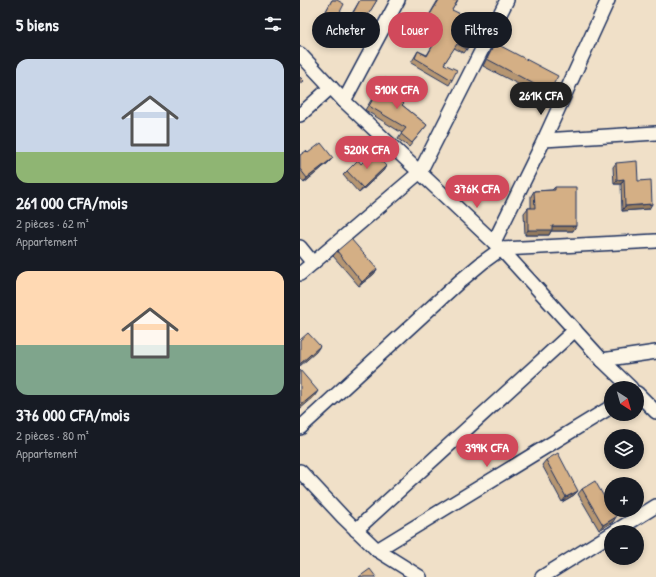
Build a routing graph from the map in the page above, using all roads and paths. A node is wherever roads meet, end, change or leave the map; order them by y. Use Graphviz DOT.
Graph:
graph roads {
  1 [pos="398,0"];
  2 [pos="507,0"];
  3 [pos="608,0"];
  4 [pos="300,54"];
  5 [pos="331,87"];
  6 [pos="344,101"];
  7 [pos="300,115"];
  8 [pos="656,133"];
  9 [pos="544,140"];
  10 [pos="420,172"];
  11 [pos="656,241"];
  12 [pos="498,245"];
  13 [pos="300,247"];
  14 [pos="313,263"];
  15 [pos="300,274"];
  16 [pos="576,330"];
  17 [pos="656,352"];
  18 [pos="602,360"];
  19 [pos="624,381"];
  20 [pos="644,401"];
  21 [pos="604,411"];
  22 [pos="656,412"];
  23 [pos="300,428"];
  24 [pos="300,471"];
  25 [pos="656,506"];
  26 [pos="625,525"];
  27 [pos="356,530"];
  28 [pos="604,538"];
  29 [pos="376,550"];
  30 [pos="420,577"];
  31 [pos="542,577"];
  1 -- 6 [label="street"];
  2 -- 10 [label="street"];
  3 -- 9 [label="street"];
  4 -- 5 [label="street"];
  5 -- 6 [label="street"];
  5 -- 7 [label="street"];
  6 -- 10 [label="street"];
  8 -- 9 [label="street"];
  9 -- 12 [label="street"];
  10 -- 12 [label="street"];
  10 -- 14 [label="street"];
  11 -- 12 [label="street"];
  12 -- 16 [label="street"];
  12 -- 23 [label="street"];
  13 -- 14 [label="street"];
  14 -- 15 [label="street"];
  16 -- 18 [label="street"];
  16 -- 27 [label="street"];
  17 -- 18 [label="street"];
  18 -- 19 [label="street"];
  20 -- 22 [label="street"];
  21 -- 29 [label="street"];
  24 -- 27 [label="street"];
  25 -- 26 [label="street"];
  27 -- 29 [label="street"];
  28 -- 31 [label="street"];
  29 -- 30 [label="street"];
}
